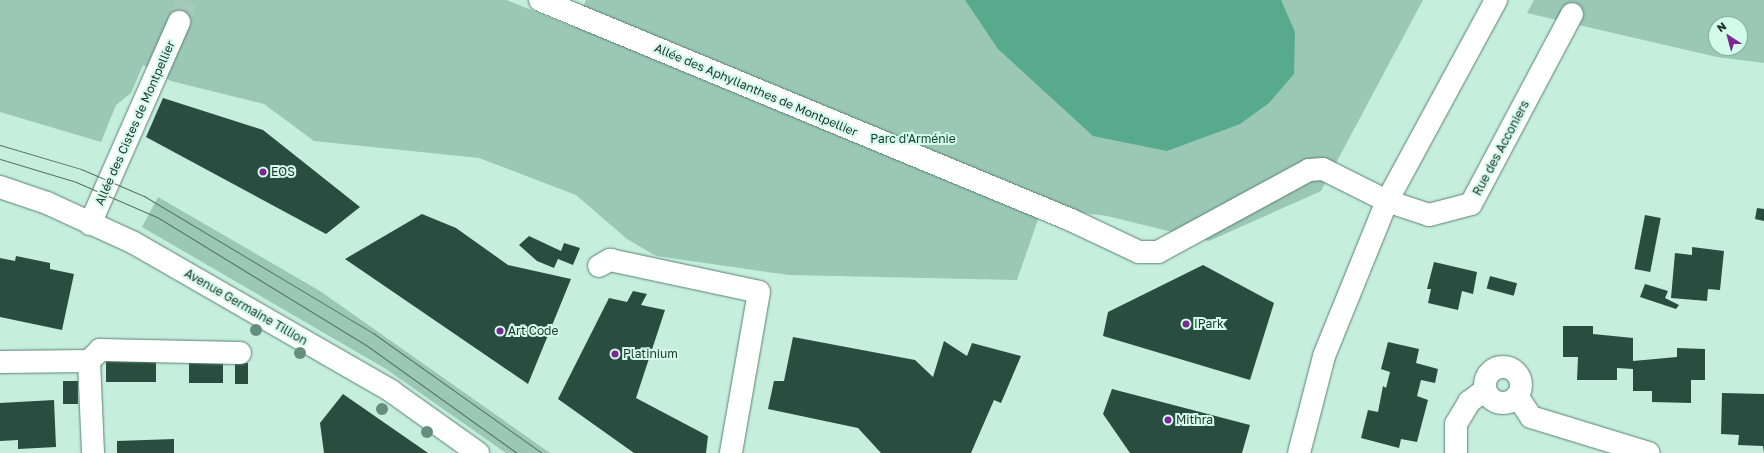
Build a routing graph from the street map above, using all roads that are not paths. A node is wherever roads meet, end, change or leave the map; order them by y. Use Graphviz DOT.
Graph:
graph roads {
  1 [pos="540,0"];
  2 [pos="1496,1"];
  3 [pos="1572,14"];
  4 [pos="179,22"];
  5 [pos="0,187"];
  6 [pos="1015,199"];
  7 [pos="1387,201"];
  8 [pos="90,224"];
  9 [pos="599,266"];
  10 [pos="240,353"];
  11 [pos="89,361"];
  12 [pos="0,362"];
  13 [pos="1485,390"];
  14 [pos="1517,396"];
  15 [pos="92,453"];
  16 [pos="478,453"];
  17 [pos="730,453"];
  18 [pos="1299,453"];
  19 [pos="1456,453"];
  20 [pos="1649,453"];
  1 -- 6 [label="street, Allée des Aphyllanthes de Montpellier"];
  2 -- 7 [label="street"];
  3 -- 7 [label="street, Rue des Acconiers"];
  4 -- 8 [label="street, Allée des Cistes de Montpellier"];
  5 -- 8 [label="street, Avenue Germaine Tillion"];
  6 -- 7 [label="street, Rue des Acconiers"];
  7 -- 18 [label="street"];
  8 -- 16 [label="street, Avenue Germaine Tillion"];
  9 -- 17 [label="street"];
  10 -- 11 [label="street"];
  11 -- 12 [label="street"];
  11 -- 15 [label="street"];
  13 -- 14 [label="street"];
  13 -- 14 [label="street"];
  13 -- 19 [label="street"];
  14 -- 20 [label="street"];
}
